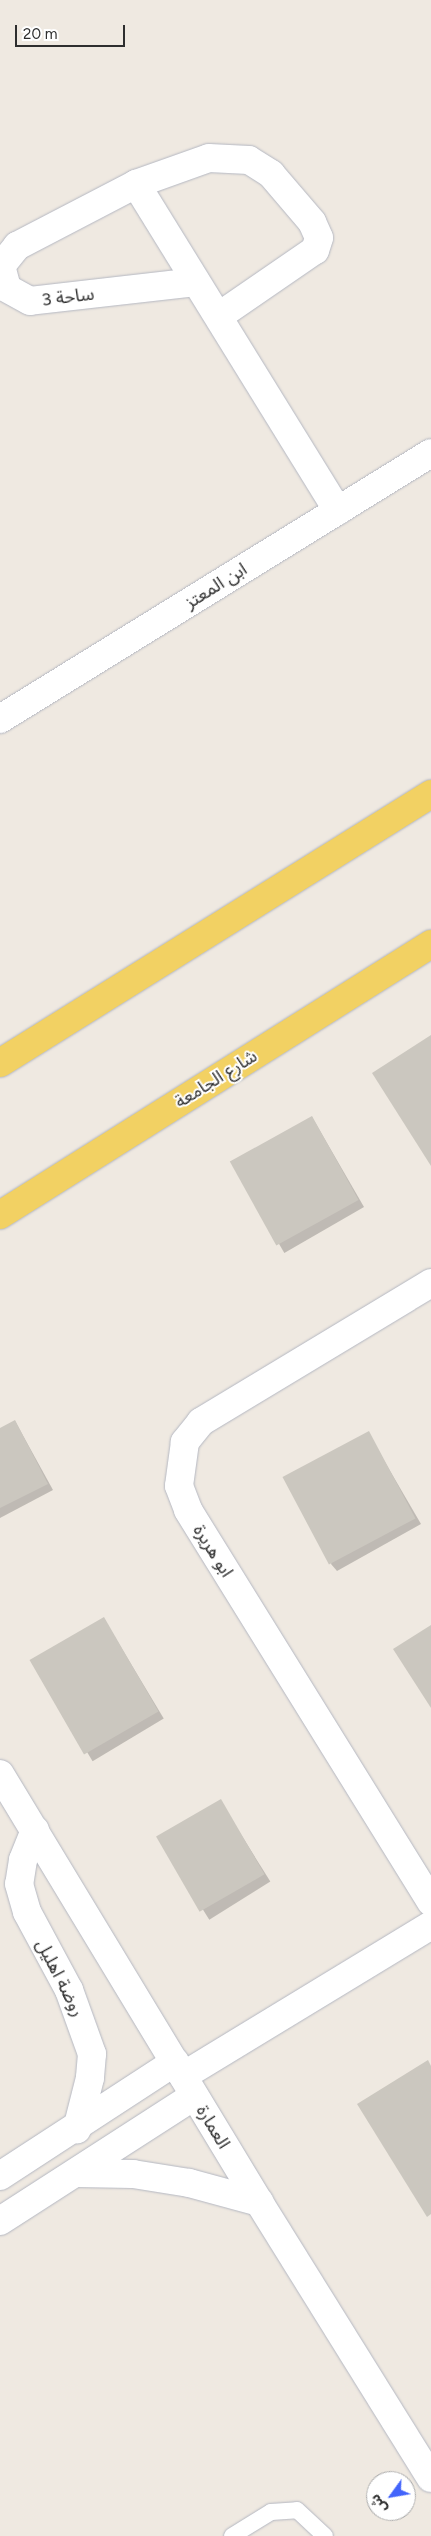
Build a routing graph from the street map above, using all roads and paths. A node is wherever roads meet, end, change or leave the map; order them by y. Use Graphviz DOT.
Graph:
graph roads {
  1 [pos="136,184"];
  2 [pos="196,282"];
  3 [pos="218,316"];
  4 [pos="431,453"];
  5 [pos="338,511"];
  6 [pos="0,719"];
  7 [pos="431,794"];
  8 [pos="431,944"];
  9 [pos="0,1063"];
  10 [pos="0,1215"];
  11 [pos="431,1283"];
  12 [pos="0,1774"];
  13 [pos="35,1830"];
  14 [pos="431,1902"];
  15 [pos="431,1925"];
  16 [pos="184,2078"];
  17 [pos="76,2129"];
  18 [pos="77,2173"];
  19 [pos="0,2176"];
  20 [pos="259,2202"];
  21 [pos="0,2221"];
  22 [pos="431,2478"];
  23 [pos="232,2536"];
  24 [pos="325,2536"];
  1 -- 2 [label="street"];
  1 -- 2 [label="street, ساحة 3"];
  1 -- 3 [label="street, ساحة 3"];
  2 -- 3 [label="street"];
  3 -- 5 [label="street"];
  4 -- 5 [label="street, ابن المعتز"];
  5 -- 6 [label="street, ابن المعتز"];
  7 -- 9 [label="main road"];
  8 -- 10 [label="main road, شارع الجامعة"];
  11 -- 14 [label="street, ابو هريرة"];
  12 -- 13 [label="street, العمارة"];
  13 -- 16 [label="street, العمارة"];
  13 -- 17 [label="street, روضة اهليل"];
  15 -- 16 [label="street"];
  16 -- 17 [label="street"];
  16 -- 18 [label="street"];
  16 -- 20 [label="street, العمارة"];
  17 -- 19 [label="street"];
  18 -- 20 [label="street"];
  18 -- 21 [label="street"];
  20 -- 22 [label="street, العمارة"];
  23 -- 24 [label="lane"];
}
